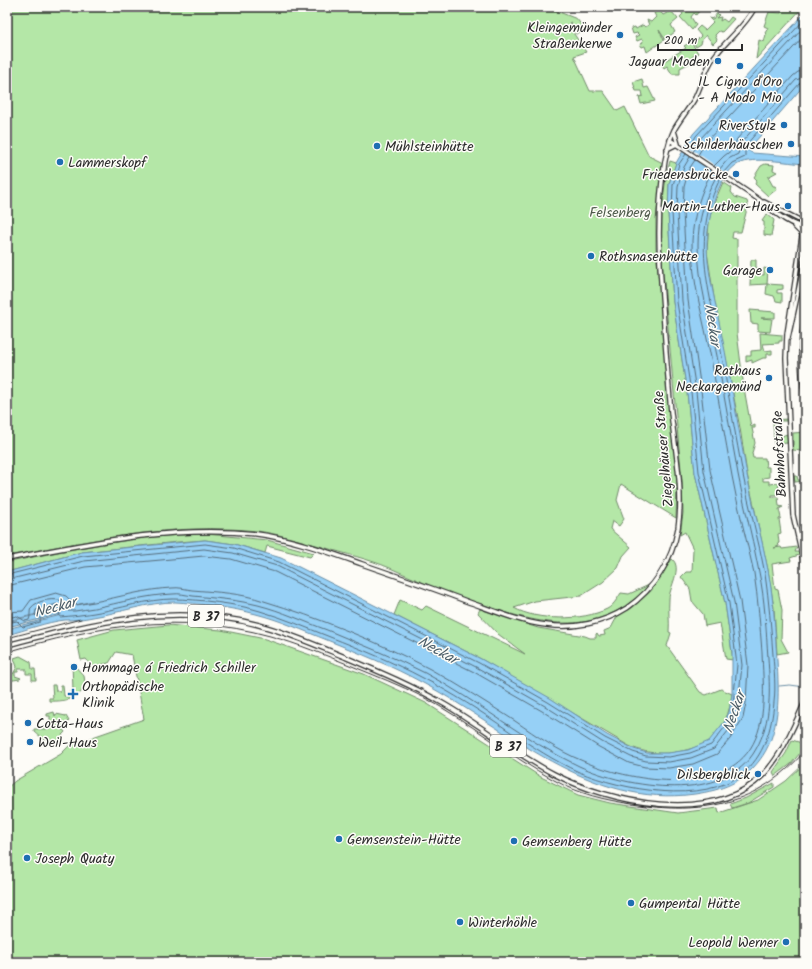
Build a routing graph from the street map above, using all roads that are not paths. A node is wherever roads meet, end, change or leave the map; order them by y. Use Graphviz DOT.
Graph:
graph roads {
  1 [pos="755,7"];
  2 [pos="674,130"];
  3 [pos="670,140"];
  4 [pos="678,145"];
  5 [pos="667,149"];
  6 [pos="761,201"];
  7 [pos="792,223"];
  8 [pos="805,225"];
  9 [pos="803,235"];
  10 [pos="805,260"];
  11 [pos="788,338"];
  12 [pos="7,559"];
  13 [pos="805,568"];
  14 [pos="7,645"];
  15 [pos="805,702"];
  1 -- 2 [label="main road, Ziegelhäuser Straße"];
  2 -- 3 [label="main road, Ziegelhäuser Straße"];
  2 -- 4 [label="main road"];
  3 -- 4 [label="main road"];
  3 -- 5 [label="main road, Ziegelhäuser Straße"];
  4 -- 5 [label="main road"];
  4 -- 6 [label="main road"];
  5 -- 12 [label="main road, Ziegelhäuser Straße"];
  6 -- 7 [label="main road"];
  6 -- 8 [label="main road"];
  7 -- 8 [label="main road"];
  7 -- 9 [label="main road"];
  8 -- 9 [label="main road, Bahnhofstraße"];
  9 -- 11 [label="main road, Bahnhofstraße"];
  10 -- 11 [label="main road, Bahnhofstraße"];
  11 -- 13 [label="main road, Bahnhofstraße"];
  14 -- 15 [label="main road, B 37"];
}
